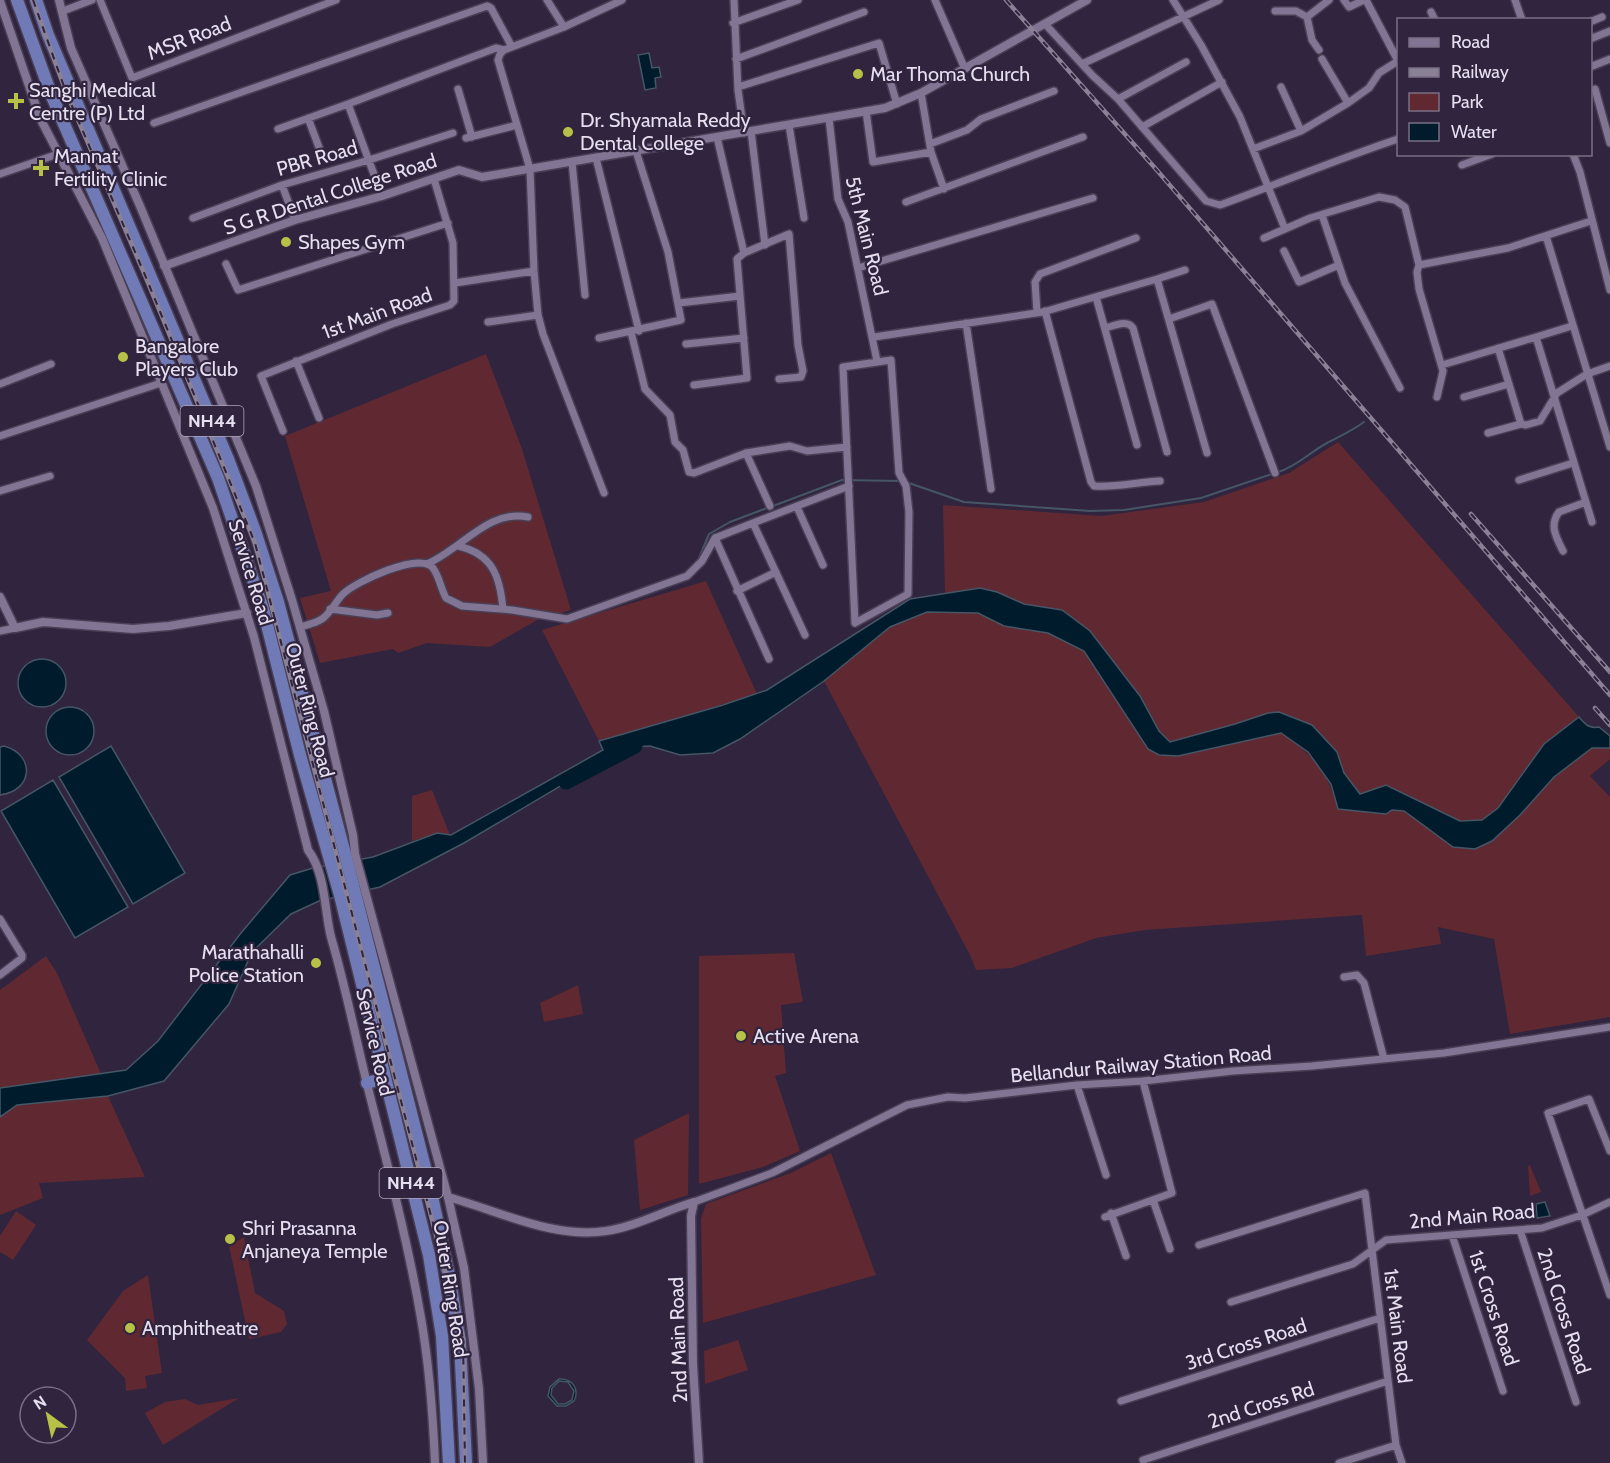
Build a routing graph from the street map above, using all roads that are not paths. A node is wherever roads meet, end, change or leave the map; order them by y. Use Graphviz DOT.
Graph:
graph roads {
  1 [pos="17,0"];
  2 [pos="36,0"];
  3 [pos="59,0"];
  4 [pos="92,0"];
  5 [pos="100,0"];
  6 [pos="336,0"];
  7 [pos="547,0"];
  8 [pos="622,0"];
  9 [pos="734,0"];
  10 [pos="798,0"];
  11 [pos="935,0"];
  12 [pos="1087,0"];
  13 [pos="1173,0"];
  14 [pos="1219,0"];
  15 [pos="1329,0"];
  16 [pos="1344,0"];
  17 [pos="1365,0"];
  18 [pos="1515,0"];
  19 [pos="0,1"];
  20 [pos="609,3"];
  21 [pos="63,11"];
  22 [pos="1275,11"];
  23 [pos="864,12"];
  24 [pos="1183,17"];
  25 [pos="1307,17"];
  26 [pos="1602,17"];
  27 [pos="1521,18"];
  28 [pos="1592,21"];
  29 [pos="733,23"];
  30 [pos="1045,24"];
  31 [pos="564,27"];
  32 [pos="1610,31"];
  33 [pos="1592,38"];
  34 [pos="512,47"];
  35 [pos="504,50"];
  36 [pos="1318,50"];
  37 [pos="736,59"];
  38 [pos="1322,59"];
  39 [pos="1397,59"];
  40 [pos="1610,59"];
  41 [pos="1186,62"];
  42 [pos="1397,62"];
  43 [pos="1082,64"];
  44 [pos="1592,66"];
  45 [pos="965,69"];
  46 [pos="1222,82"];
  47 [pos="738,87"];
  48 [pos="1281,87"];
  49 [pos="458,89"];
  50 [pos="1595,89"];
  51 [pos="1054,91"];
  52 [pos="921,93"];
  53 [pos="1118,99"];
  54 [pos="1348,103"];
  55 [pos="348,104"];
  56 [pos="897,104"];
  57 [pos="866,111"];
  58 [pos="308,118"];
  59 [pos="829,118"];
  60 [pos="154,123"];
  61 [pos="517,125"];
  62 [pos="789,125"];
  63 [pos="1142,128"];
  64 [pos="278,129"];
  65 [pos="1301,131"];
  66 [pos="748,132"];
  67 [pos="453,133"];
  68 [pos="717,137"];
  69 [pos="1083,137"];
  70 [pos="1397,139"];
  71 [pos="1610,143"];
  72 [pos="930,148"];
  73 [pos="1253,149"];
  74 [pos="320,150"];
  75 [pos="636,151"];
  76 [pos="58,154"];
  77 [pos="1487,156"];
  78 [pos="1574,156"];
  79 [pos="596,158"];
  80 [pos="369,160"];
  81 [pos="572,162"];
  82 [pos="1462,165"];
  83 [pos="530,169"];
  84 [pos="0,174"];
  85 [pos="434,179"];
  86 [pos="282,185"];
  87 [pos="1269,187"];
  88 [pos="944,189"];
  89 [pos="382,196"];
  90 [pos="1093,198"];
  91 [pos="906,202"];
  92 [pos="1322,214"];
  93 [pos="193,218"];
  94 [pos="804,218"];
  95 [pos="296,220"];
  96 [pos="1591,220"];
  97 [pos="448,224"];
  98 [pos="1285,229"];
  99 [pos="1546,236"];
  100 [pos="1136,238"];
  101 [pos="1264,238"];
  102 [pos="765,245"];
  103 [pos="1284,251"];
  104 [pos="744,253"];
  105 [pos="226,264"];
  106 [pos="1339,265"];
  107 [pos="1419,265"];
  108 [pos="164,266"];
  109 [pos="858,268"];
  110 [pos="1185,270"];
  111 [pos="534,271"];
  112 [pos="1157,279"];
  113 [pos="455,283"];
  114 [pos="1610,290"];
  115 [pos="585,296"];
  116 [pos="740,296"];
  117 [pos="1096,297"];
  118 [pos="679,303"];
  119 [pos="1041,312"];
  120 [pos="538,315"];
  121 [pos="1169,319"];
  122 [pos="488,322"];
  123 [pos="966,323"];
  124 [pos="1572,327"];
  125 [pos="1105,328"];
  126 [pos="635,331"];
  127 [pos="874,337"];
  128 [pos="1536,337"];
  129 [pos="599,338"];
  130 [pos="744,338"];
  131 [pos="686,344"];
  132 [pos="1498,348"];
  133 [pos="296,361"];
  134 [pos="878,361"];
  135 [pos="51,364"];
  136 [pos="1442,364"];
  137 [pos="1610,366"];
  138 [pos="1587,374"];
  139 [pos="779,379"];
  140 [pos="161,383"];
  141 [pos="0,384"];
  142 [pos="694,384"];
  143 [pos="1509,384"];
  144 [pos="1400,388"];
  145 [pos="1437,397"];
  146 [pos="1464,397"];
  147 [pos="1554,398"];
  148 [pos="318,418"];
  149 [pos="1521,424"];
  150 [pos="283,432"];
  151 [pos="1488,433"];
  152 [pos="0,436"];
  153 [pos="1137,446"];
  154 [pos="847,447"];
  155 [pos="1610,447"];
  156 [pos="1167,452"];
  157 [pos="746,453"];
  158 [pos="1207,453"];
  159 [pos="1573,463"];
  160 [pos="1275,473"];
  161 [pos="50,476"];
  162 [pos="1519,480"];
  163 [pos="1160,481"];
  164 [pos="849,485"];
  165 [pos="991,489"];
  166 [pos="0,491"];
  167 [pos="604,493"];
  168 [pos="1586,502"];
  169 [pos="770,506"];
  170 [pos="796,507"];
  171 [pos="528,518"];
  172 [pos="753,522"];
  173 [pos="1593,522"];
  174 [pos="715,538"];
  175 [pos="458,546"];
  176 [pos="1563,551"];
  177 [pos="428,564"];
  178 [pos="823,565"];
  179 [pos="776,572"];
  180 [pos="737,591"];
  181 [pos="0,597"];
  182 [pos="330,609"];
  183 [pos="503,609"];
  184 [pos="247,613"];
  185 [pos="388,613"];
  186 [pos="300,627"];
  187 [pos="15,628"];
  188 [pos="0,631"];
  189 [pos="805,634"];
  190 [pos="769,659"];
  191 [pos="350,855"];
  192 [pos="361,897"];
  193 [pos="0,919"];
  194 [pos="0,975"];
  195 [pos="1344,977"];
  196 [pos="1610,1027"];
  197 [pos="1384,1059"];
  198 [pos="385,1078"];
  199 [pos="1143,1082"];
  200 [pos="367,1083"];
  201 [pos="1077,1085"];
  202 [pos="1610,1151"];
  203 [pos="1106,1175"];
  204 [pos="448,1197"];
  205 [pos="1153,1200"];
  206 [pos="694,1202"];
  207 [pos="1610,1202"];
  208 [pos="1582,1215"];
  209 [pos="1520,1230"];
  210 [pos="1452,1235"];
  211 [pos="1199,1245"];
  212 [pos="1170,1249"];
  213 [pos="1372,1250"];
  214 [pos="1126,1256"];
  215 [pos="1610,1295"];
  216 [pos="1232,1302"];
  217 [pos="1380,1318"];
  218 [pos="1388,1380"];
  219 [pos="1503,1391"];
  220 [pos="1121,1401"];
  221 [pos="1576,1402"];
  222 [pos="1396,1445"];
  223 [pos="1143,1460"];
  224 [pos="435,1463"];
  225 [pos="449,1463"];
  226 [pos="466,1463"];
  227 [pos="483,1463"];
  228 [pos="699,1463"];
  229 [pos="1339,1463"];
  230 [pos="1402,1463"];
  1 -- 198 [label="highway, Outer Ring Road / NH44"];
  2 -- 191 [label="highway, Outer Ring Road / NH44"];
  3 -- 21 [label="street, Service Road"];
  4 -- 21 [label="street"];
  5 -- 6 [label="street, MSR Road"];
  7 -- 31 [label="street"];
  8 -- 20 [label="street"];
  9 -- 29 [label="street"];
  10 -- 29 [label="street"];
  11 -- 45 [label="street"];
  12 -- 30 [label="street, S G R Dental College Road"];
  13 -- 24 [label="street"];
  14 -- 24 [label="street"];
  15 -- 25 [label="street"];
  16 -- 17 [label="street"];
  17 -- 39 [label="street"];
  18 -- 27 [label="street"];
  19 -- 76 [label="street, Service Road"];
  20 -- 31 [label="street"];
  21 -- 108 [label="street, Service Road"];
  22 -- 25 [label="street"];
  23 -- 37 [label="street"];
  24 -- 43 [label="street"];
  24 -- 46 [label="street"];
  25 -- 36 [label="street"];
  26 -- 28 [label="street"];
  29 -- 37 [label="street"];
  30 -- 43 [label="street"];
  30 -- 45 [label="street, S G R Dental College Road"];
  31 -- 34 [label="street"];
  32 -- 33 [label="street"];
  34 -- 35 [label="street"];
  34 -- 60 [label="street"];
  35 -- 55 [label="street"];
  35 -- 61 [label="street"];
  37 -- 47 [label="street"];
  38 -- 54 [label="street"];
  40 -- 44 [label="street"];
  41 -- 53 [label="street"];
  42 -- 54 [label="street"];
  43 -- 53 [label="street"];
  45 -- 52 [label="street, S G R Dental College Road"];
  46 -- 63 [label="street"];
  46 -- 73 [label="street"];
  47 -- 56 [label="street"];
  47 -- 66 [label="street"];
  48 -- 65 [label="street"];
  49 -- 61 [label="street"];
  50 -- 71 [label="street"];
  51 -- 72 [label="street"];
  52 -- 56 [label="street, S G R Dental College Road"];
  52 -- 72 [label="street"];
  53 -- 63 [label="street"];
  54 -- 65 [label="street"];
  55 -- 58 [label="street"];
  55 -- 80 [label="street"];
  56 -- 57 [label="street, S G R Dental College Road"];
  57 -- 59 [label="street, S G R Dental College Road"];
  57 -- 72 [label="street"];
  58 -- 64 [label="street"];
  58 -- 74 [label="street"];
  59 -- 62 [label="street, S G R Dental College Road"];
  59 -- 109 [label="street, 5th Main Road"];
  61 -- 83 [label="street"];
  62 -- 66 [label="street, S G R Dental College Road"];
  62 -- 94 [label="street"];
  63 -- 87 [label="street"];
  65 -- 73 [label="street"];
  66 -- 68 [label="street, S G R Dental College Road"];
  66 -- 102 [label="street"];
  67 -- 80 [label="street, PBR Road"];
  68 -- 75 [label="street, S G R Dental College Road"];
  68 -- 104 [label="street"];
  69 -- 88 [label="street"];
  70 -- 87 [label="street"];
  72 -- 88 [label="street"];
  73 -- 87 [label="street"];
  75 -- 79 [label="street, S G R Dental College Road"];
  75 -- 118 [label="street"];
  76 -- 84 [label="street"];
  76 -- 140 [label="street, Service Road"];
  77 -- 82 [label="street"];
  78 -- 96 [label="street"];
  79 -- 81 [label="street, S G R Dental College Road"];
  79 -- 126 [label="street"];
  80 -- 86 [label="street, PBR Road"];
  80 -- 89 [label="street"];
  81 -- 83 [label="street, S G R Dental College Road"];
  81 -- 115 [label="street"];
  83 -- 85 [label="street, S G R Dental College Road"];
  83 -- 111 [label="street"];
  85 -- 89 [label="street, S G R Dental College Road"];
  85 -- 97 [label="street, 1st Main Road"];
  86 -- 93 [label="street, PBR Road"];
  86 -- 95 [label="street"];
  87 -- 98 [label="street"];
  88 -- 91 [label="street"];
  89 -- 95 [label="street, S G R Dental College Road"];
  90 -- 109 [label="street"];
  92 -- 98 [label="street"];
  92 -- 106 [label="street"];
  92 -- 107 [label="street"];
  95 -- 108 [label="street, S G R Dental College Road"];
  96 -- 99 [label="street"];
  96 -- 114 [label="street"];
  97 -- 105 [label="street"];
  97 -- 113 [label="street, 1st Main Road"];
  98 -- 101 [label="street"];
  99 -- 107 [label="street"];
  99 -- 124 [label="street"];
  100 -- 119 [label="street"];
  102 -- 104 [label="street"];
  102 -- 139 [label="street"];
  103 -- 106 [label="street"];
  104 -- 116 [label="street"];
  106 -- 144 [label="street"];
  107 -- 136 [label="street"];
  108 -- 186 [label="street, Service Road"];
  109 -- 127 [label="street, 5th Main Road"];
  110 -- 112 [label="street"];
  111 -- 113 [label="street"];
  111 -- 120 [label="street"];
  112 -- 117 [label="street"];
  112 -- 121 [label="street"];
  113 -- 133 [label="street, 1st Main Road"];
  116 -- 118 [label="street"];
  116 -- 130 [label="street"];
  117 -- 119 [label="street"];
  117 -- 125 [label="street"];
  118 -- 126 [label="street"];
  119 -- 123 [label="street"];
  119 -- 163 [label="street"];
  120 -- 122 [label="street"];
  120 -- 167 [label="street"];
  121 -- 158 [label="street"];
  121 -- 160 [label="street"];
  123 -- 127 [label="street"];
  123 -- 165 [label="street"];
  124 -- 128 [label="street"];
  124 -- 138 [label="street"];
  125 -- 153 [label="street"];
  125 -- 156 [label="street"];
  126 -- 129 [label="street"];
  126 -- 157 [label="street"];
  127 -- 134 [label="street, 5th Main Road"];
  128 -- 132 [label="street"];
  128 -- 147 [label="street"];
  130 -- 131 [label="street"];
  130 -- 142 [label="street"];
  132 -- 136 [label="street"];
  132 -- 143 [label="street"];
  133 -- 148 [label="street"];
  133 -- 150 [label="street, 1st Main Road"];
  134 -- 154 [label="street"];
  134 -- 164 [label="street"];
  135 -- 141 [label="street"];
  136 -- 145 [label="street"];
  137 -- 138 [label="street"];
  138 -- 147 [label="street"];
  138 -- 155 [label="street"];
  140 -- 152 [label="street"];
  140 -- 184 [label="street, Service Road"];
  143 -- 146 [label="street"];
  143 -- 149 [label="street"];
  147 -- 149 [label="street"];
  147 -- 159 [label="street"];
  149 -- 151 [label="street"];
  154 -- 157 [label="street"];
  154 -- 164 [label="street"];
  157 -- 169 [label="street"];
  159 -- 162 [label="street"];
  159 -- 168 [label="street"];
  161 -- 166 [label="street"];
  164 -- 170 [label="street"];
  168 -- 173 [label="street"];
  168 -- 176 [label="street"];
  170 -- 172 [label="street"];
  170 -- 178 [label="street"];
  171 -- 175 [label="street"];
  172 -- 174 [label="street"];
  172 -- 179 [label="street"];
  174 -- 180 [label="street"];
  174 -- 183 [label="street"];
  175 -- 177 [label="street"];
  175 -- 183 [label="street"];
  177 -- 182 [label="street"];
  177 -- 183 [label="street"];
  179 -- 180 [label="street"];
  179 -- 189 [label="street"];
  180 -- 190 [label="street"];
  181 -- 187 [label="street"];
  182 -- 185 [label="street"];
  182 -- 186 [label="street"];
  184 -- 187 [label="street"];
  184 -- 200 [label="street, Service Road"];
  186 -- 191 [label="street, Service Road"];
  187 -- 188 [label="street"];
  191 -- 192 [label="highway, Outer Ring Road / NH44"];
  192 -- 204 [label="street, Service Road"];
  192 -- 226 [label="highway, Outer Ring Road / NH44"];
  193 -- 194 [label="street"];
  195 -- 197 [label="street"];
  196 -- 197 [label="street, Bellandur Railway Station Road"];
  197 -- 199 [label="street, Bellandur Railway Station Road"];
  198 -- 200 [label="highway"];
  198 -- 225 [label="highway, Outer Ring Road / NH44"];
  199 -- 201 [label="street, Bellandur Railway Station Road"];
  199 -- 205 [label="street"];
  200 -- 224 [label="street, Service Road"];
  201 -- 203 [label="street"];
  201 -- 206 [label="street, Bellandur Railway Station Road"];
  202 -- 208 [label="street"];
  204 -- 206 [label="street"];
  204 -- 227 [label="street, Service Road"];
  205 -- 212 [label="street"];
  205 -- 214 [label="street"];
  206 -- 228 [label="street, 2nd Main Road"];
  207 -- 208 [label="street, 2nd Main Road"];
  208 -- 209 [label="street, 2nd Main Road"];
  208 -- 215 [label="street"];
  209 -- 210 [label="street, 2nd Main Road"];
  209 -- 221 [label="street, 2nd Cross Road"];
  210 -- 213 [label="street, 2nd Main Road"];
  210 -- 219 [label="street, 1st Cross Road"];
  211 -- 213 [label="street, 1st Main Road"];
  213 -- 216 [label="street, 2nd Main Road"];
  213 -- 217 [label="street, 1st Main Road"];
  217 -- 218 [label="street, 1st Main Road"];
  217 -- 220 [label="street, 3rd Cross Road"];
  218 -- 222 [label="street, 1st Main Road"];
  218 -- 223 [label="street, 2nd Cross Rd"];
  222 -- 229 [label="street"];
  222 -- 230 [label="street, 1st Main Road"];
}
